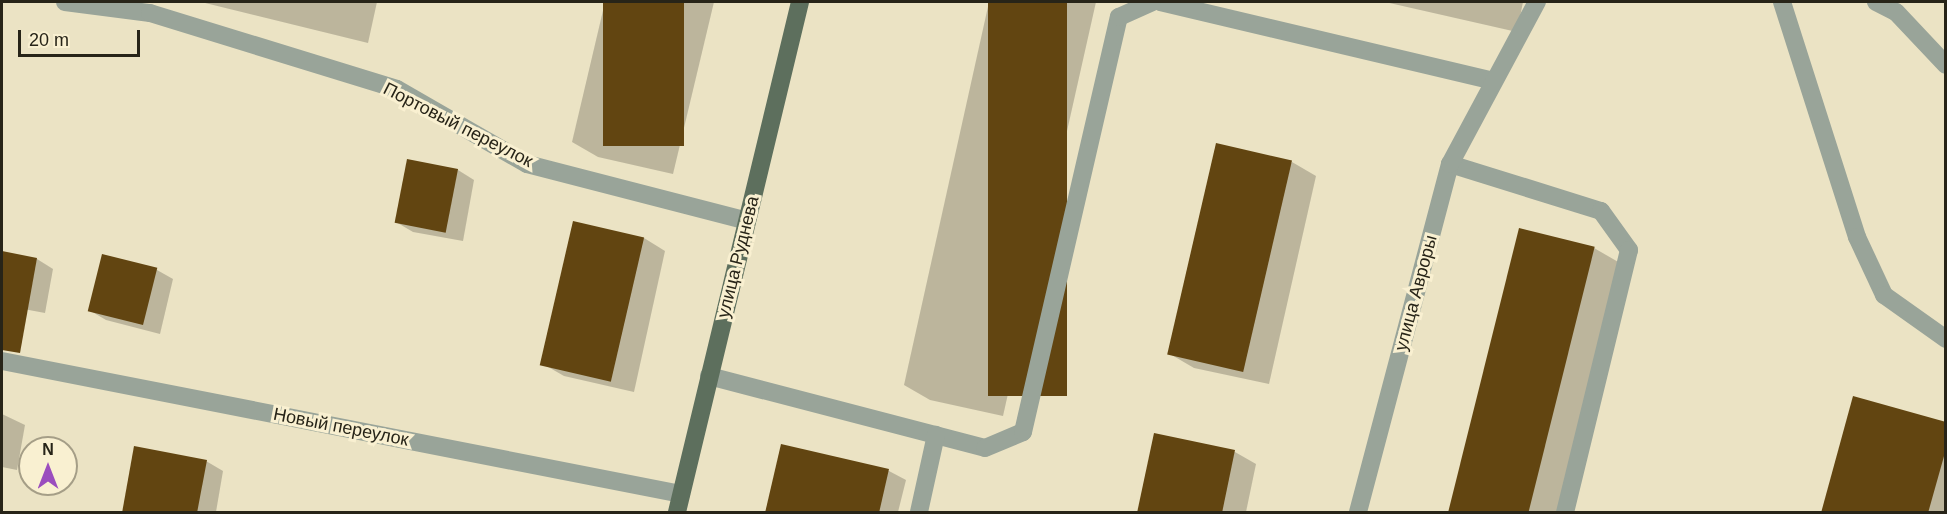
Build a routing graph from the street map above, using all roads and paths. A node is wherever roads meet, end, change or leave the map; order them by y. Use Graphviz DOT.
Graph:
graph roads {
  1 [pos="65,2"];
  2 [pos="800,2"];
  3 [pos="1152,2"];
  4 [pos="1160,2"];
  5 [pos="1537,2"];
  6 [pos="1782,2"];
  7 [pos="1876,2"];
  8 [pos="1946,64"];
  9 [pos="1493,81"];
  10 [pos="1450,164"];
  11 [pos="747,221"];
  12 [pos="1946,339"];
  13 [pos="2,361"];
  14 [pos="709,376"];
  15 [pos="936,435"];
  16 [pos="681,494"];
  17 [pos="677,513"];
  18 [pos="919,513"];
  19 [pos="1358,513"];
  20 [pos="1565,513"];
  1 -- 11 [label="street, Портовый переулок"];
  2 -- 11 [label="main road, улица Руднева"];
  3 -- 15 [label="street"];
  4 -- 9 [label="street"];
  5 -- 9 [label="street, улица Авроры"];
  6 -- 12 [label="street"];
  7 -- 8 [label="street"];
  9 -- 10 [label="street, улица Авроры"];
  10 -- 19 [label="street, улица Авроры"];
  10 -- 20 [label="street"];
  11 -- 14 [label="main road, улица Руднева"];
  13 -- 16 [label="street, Новый переулок"];
  14 -- 15 [label="street"];
  14 -- 16 [label="main road, улица Руднева"];
  15 -- 18 [label="street"];
  16 -- 17 [label="main road, улица Руднева"];
}
